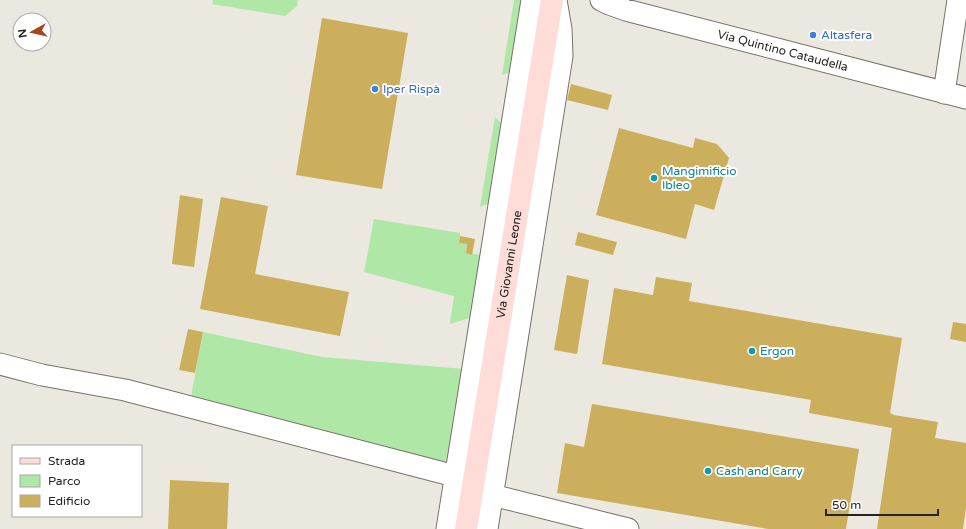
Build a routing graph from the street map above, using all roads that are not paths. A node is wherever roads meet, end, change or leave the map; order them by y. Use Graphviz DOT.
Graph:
graph roads {
  1 [pos="532,0"];
  2 [pos="552,0"];
  3 [pos="556,0"];
  4 [pos="601,0"];
  5 [pos="958,0"];
  6 [pos="944,93"];
  7 [pos="966,98"];
  8 [pos="0,364"];
  9 [pos="455,476"];
  10 [pos="492,495"];
  11 [pos="446,529"];
  12 [pos="466,529"];
  13 [pos="487,529"];
  14 [pos="628,529"];
  1 -- 9 [label="street"];
  2 -- 12 [label="main road, Via Giovanni Leone"];
  3 -- 10 [label="street"];
  4 -- 6 [label="street, Via Quintino Cataudella"];
  5 -- 6 [label="street"];
  6 -- 7 [label="street, Via Quintino Cataudella"];
  8 -- 9 [label="street"];
  9 -- 11 [label="street"];
  10 -- 13 [label="street"];
  10 -- 14 [label="street"];
}
